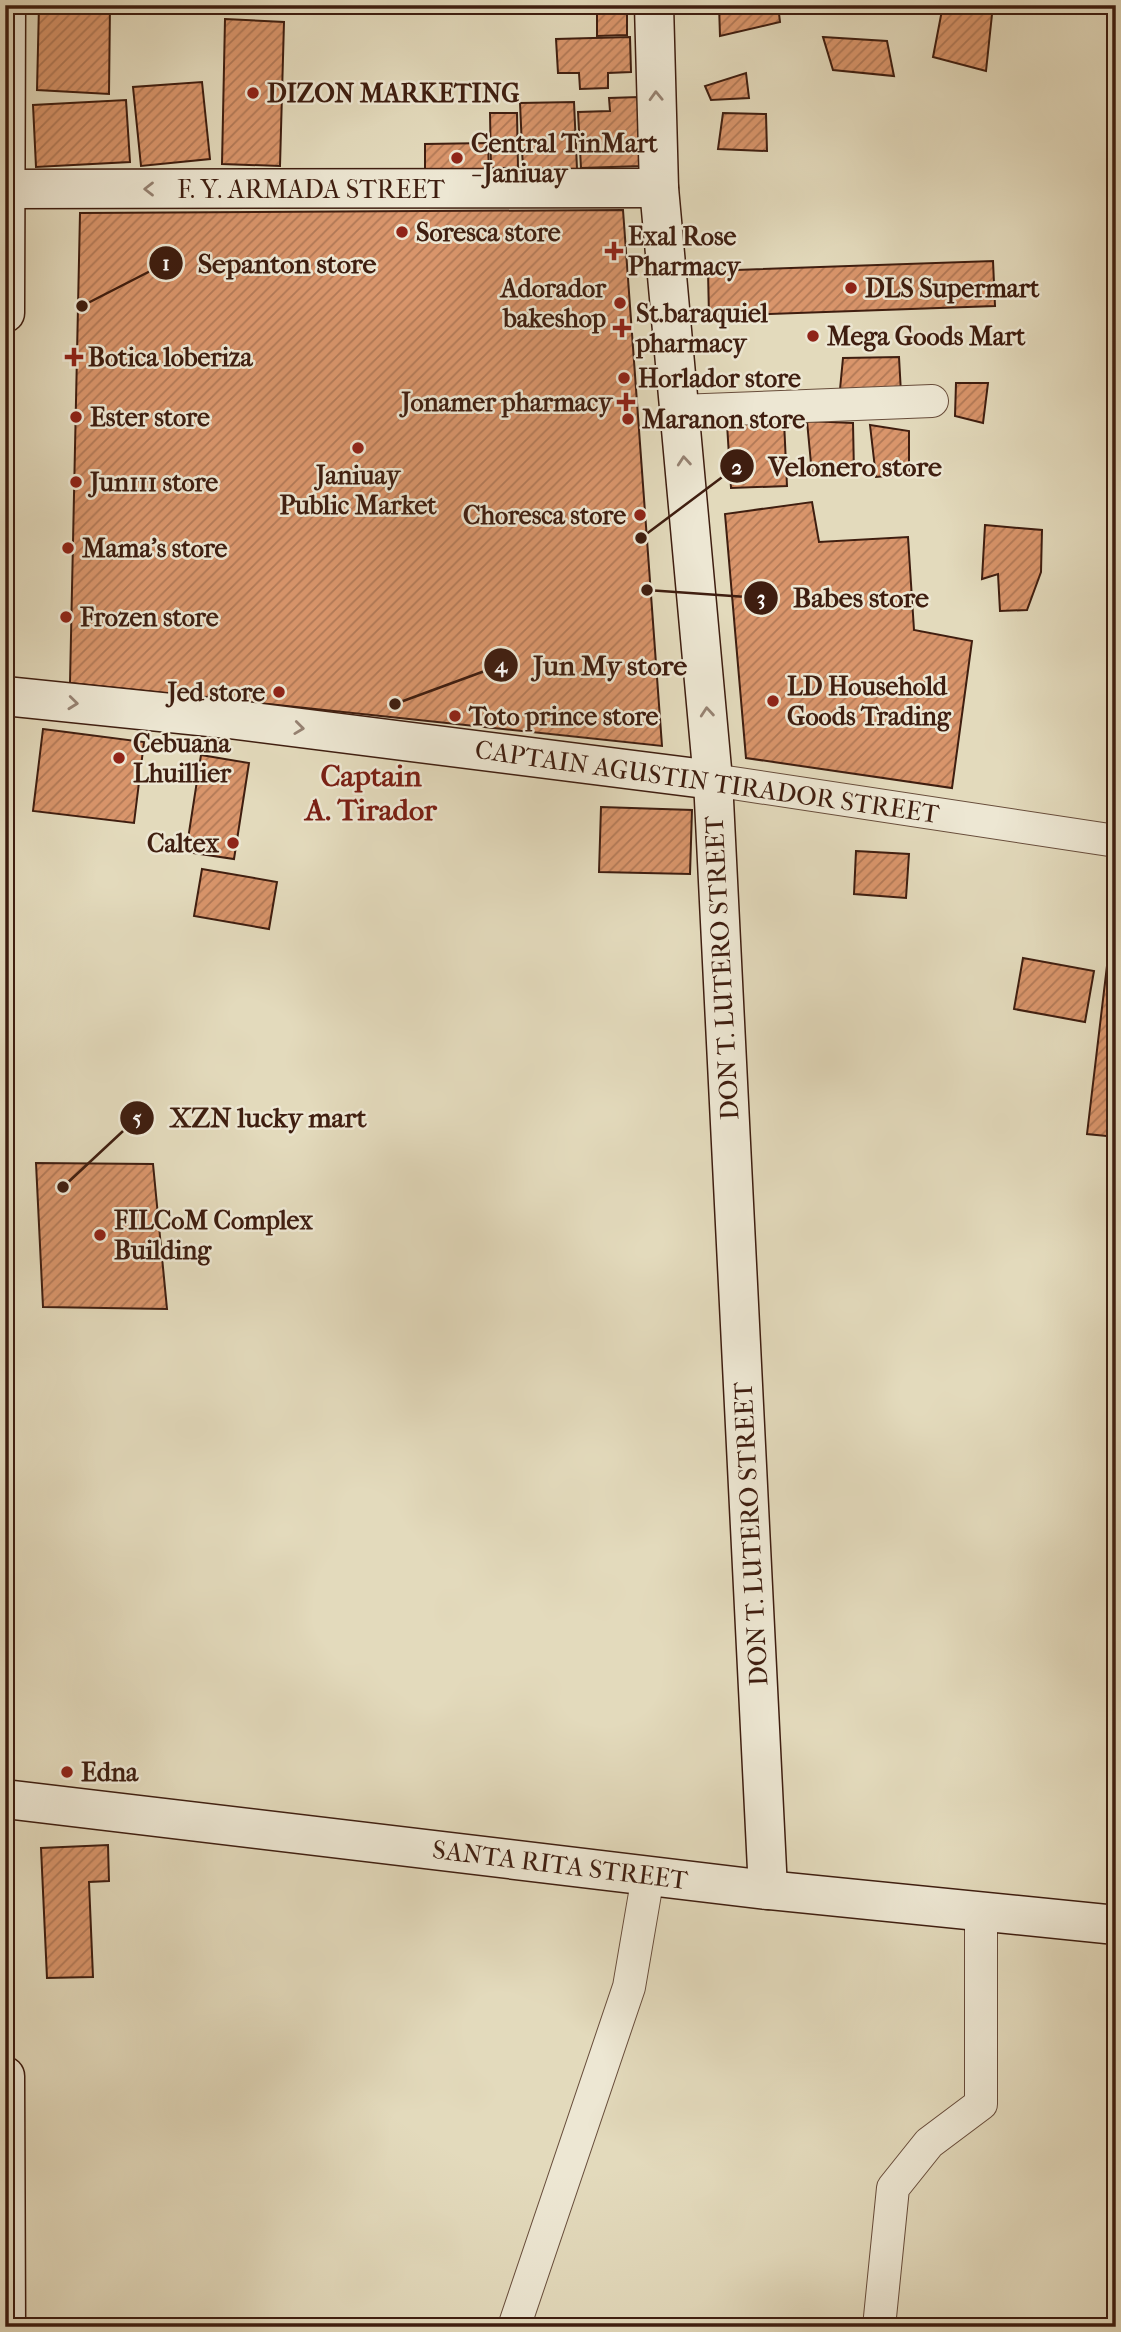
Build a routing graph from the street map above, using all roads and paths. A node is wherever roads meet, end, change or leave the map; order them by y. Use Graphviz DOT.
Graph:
graph roads {
  1 [pos="6,5"];
  2 [pos="654,5"];
  3 [pos="659,188"];
  4 [pos="6,189"];
  5 [pos="5,313"];
  6 [pos="932,401"];
  7 [pos="679,411"];
  8 [pos="5,696"];
  9 [pos="713,780"];
  10 [pos="1116,841"];
  11 [pos="5,1799"];
  12 [pos="648,1876"];
  13 [pos="768,1890"];
  14 [pos="981,1912"];
  15 [pos="1116,1925"];
  16 [pos="5,2076"];
  17 [pos="6,2327"];
  18 [pos="514,2327"];
  19 [pos="879,2327"];
  1 -- 4 [label="main road"];
  3 -- 2 [label="main road, DON T. LUTERO STREET, one-way"];
  3 -- 4 [label="main road, F. Y. ARMADA STREET, one-way"];
  3 -- 7 [label="main road, DON T. LUTERO STREET"];
  4 -- 5 [label="main road"];
  6 -- 7 [label="street"];
  9 -- 7 [label="main road, DON T. LUTERO STREET, one-way"];
  8 -- 9 [label="main road, CAPTAIN AGUSTIN TIRADOR STREET, one-way"];
  9 -- 10 [label="street, CAPTAIN AGUSTIN TIRADOR STREET"];
  9 -- 13 [label="main road, DON T. LUTERO STREET"];
  11 -- 12 [label="main road, SANTA RITA STREET"];
  12 -- 13 [label="main road, SANTA RITA STREET"];
  12 -- 18 [label="street"];
  13 -- 14 [label="main road, SANTA RITA STREET"];
  14 -- 15 [label="main road, SANTA RITA STREET"];
  14 -- 19 [label="street"];
  16 -- 17 [label="main road"];
}
